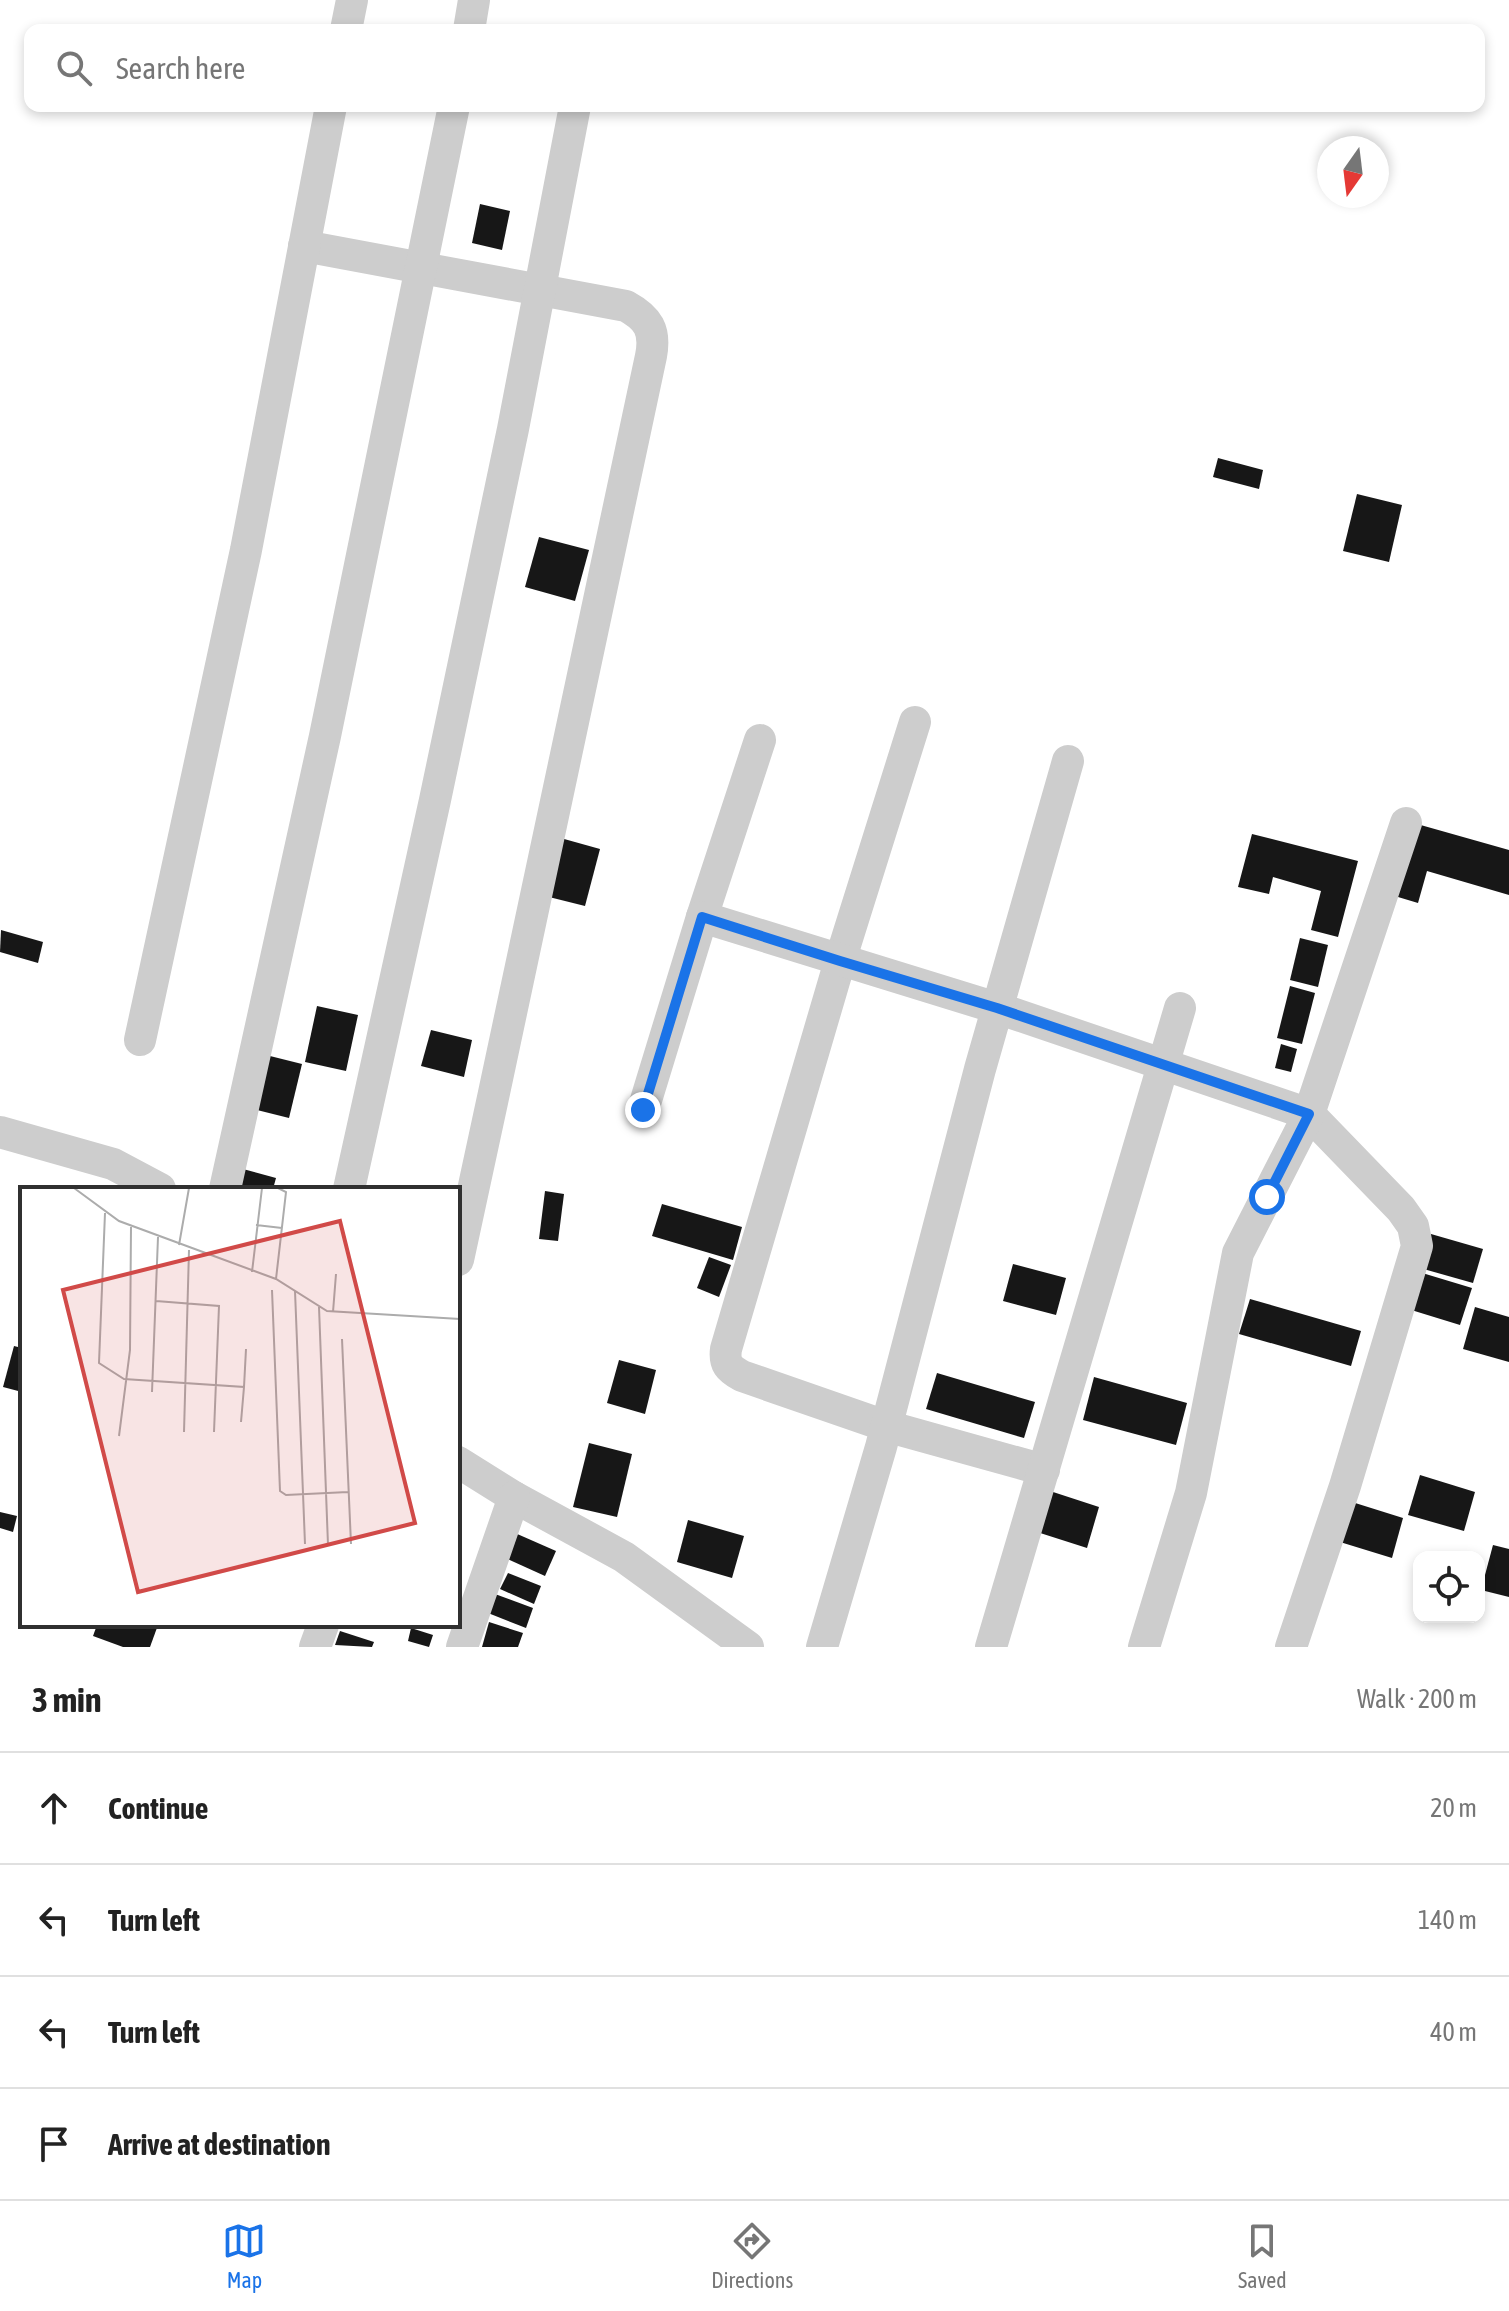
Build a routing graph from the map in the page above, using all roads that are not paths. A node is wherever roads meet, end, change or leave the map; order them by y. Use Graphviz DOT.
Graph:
graph roads {
  1 [pos="352,0"];
  2 [pos="474,0"];
  3 [pos="347,24"];
  4 [pos="470,24"];
  5 [pos="330,112"];
  6 [pos="453,112"];
  7 [pos="574,112"];
  8 [pos="304,246"];
  9 [pos="422,268"];
  10 [pos="540,290"];
  11 [pos="915,722"];
  12 [pos="760,740"];
  13 [pos="1068,761"];
  14 [pos="1406,823"];
  15 [pos="702,917"];
  16 [pos="840,961"];
  17 [pos="997,1008"];
  18 [pos="1180,1008"];
  19 [pos="140,1040"];
  20 [pos="1164,1063"];
  21 [pos="643,1110"];
  22 [pos="1309,1114"];
  23 [pos="0,1132"];
  24 [pos="153,1187"];
  25 [pos="225,1187"];
  26 [pos="349,1187"];
  27 [pos="460,1251"];
  28 [pos="886,1426"];
  29 [pos="460,1463"];
  30 [pos="1044,1470"];
  31 [pos="514,1497"];
  32 [pos="322,1627"];
  33 [pos="315,1647"];
  34 [pos="462,1647"];
  35 [pos="748,1647"];
  36 [pos="822,1647"];
  37 [pos="991,1647"];
  38 [pos="1144,1647"];
  39 [pos="1291,1647"];
  1 -- 3 [label="street"];
  2 -- 4 [label="street"];
  5 -- 8 [label="street"];
  6 -- 9 [label="street"];
  7 -- 10 [label="street"];
  8 -- 9 [label="street"];
  8 -- 19 [label="street"];
  9 -- 10 [label="street"];
  9 -- 25 [label="street"];
  10 -- 26 [label="street"];
  10 -- 27 [label="street"];
  11 -- 16 [label="street"];
  12 -- 15 [label="street"];
  13 -- 17 [label="street"];
  14 -- 22 [label="street"];
  15 -- 16 [label="street"];
  15 -- 21 [label="street"];
  16 -- 17 [label="street"];
  16 -- 28 [label="street"];
  17 -- 20 [label="street"];
  17 -- 28 [label="street"];
  18 -- 20 [label="street"];
  20 -- 22 [label="street"];
  20 -- 30 [label="street"];
  22 -- 38 [label="street"];
  22 -- 39 [label="street"];
  23 -- 24 [label="street"];
  28 -- 30 [label="street"];
  28 -- 36 [label="street"];
  29 -- 31 [label="street"];
  30 -- 37 [label="street"];
  31 -- 34 [label="street"];
  31 -- 35 [label="street"];
  32 -- 33 [label="street"];
}
